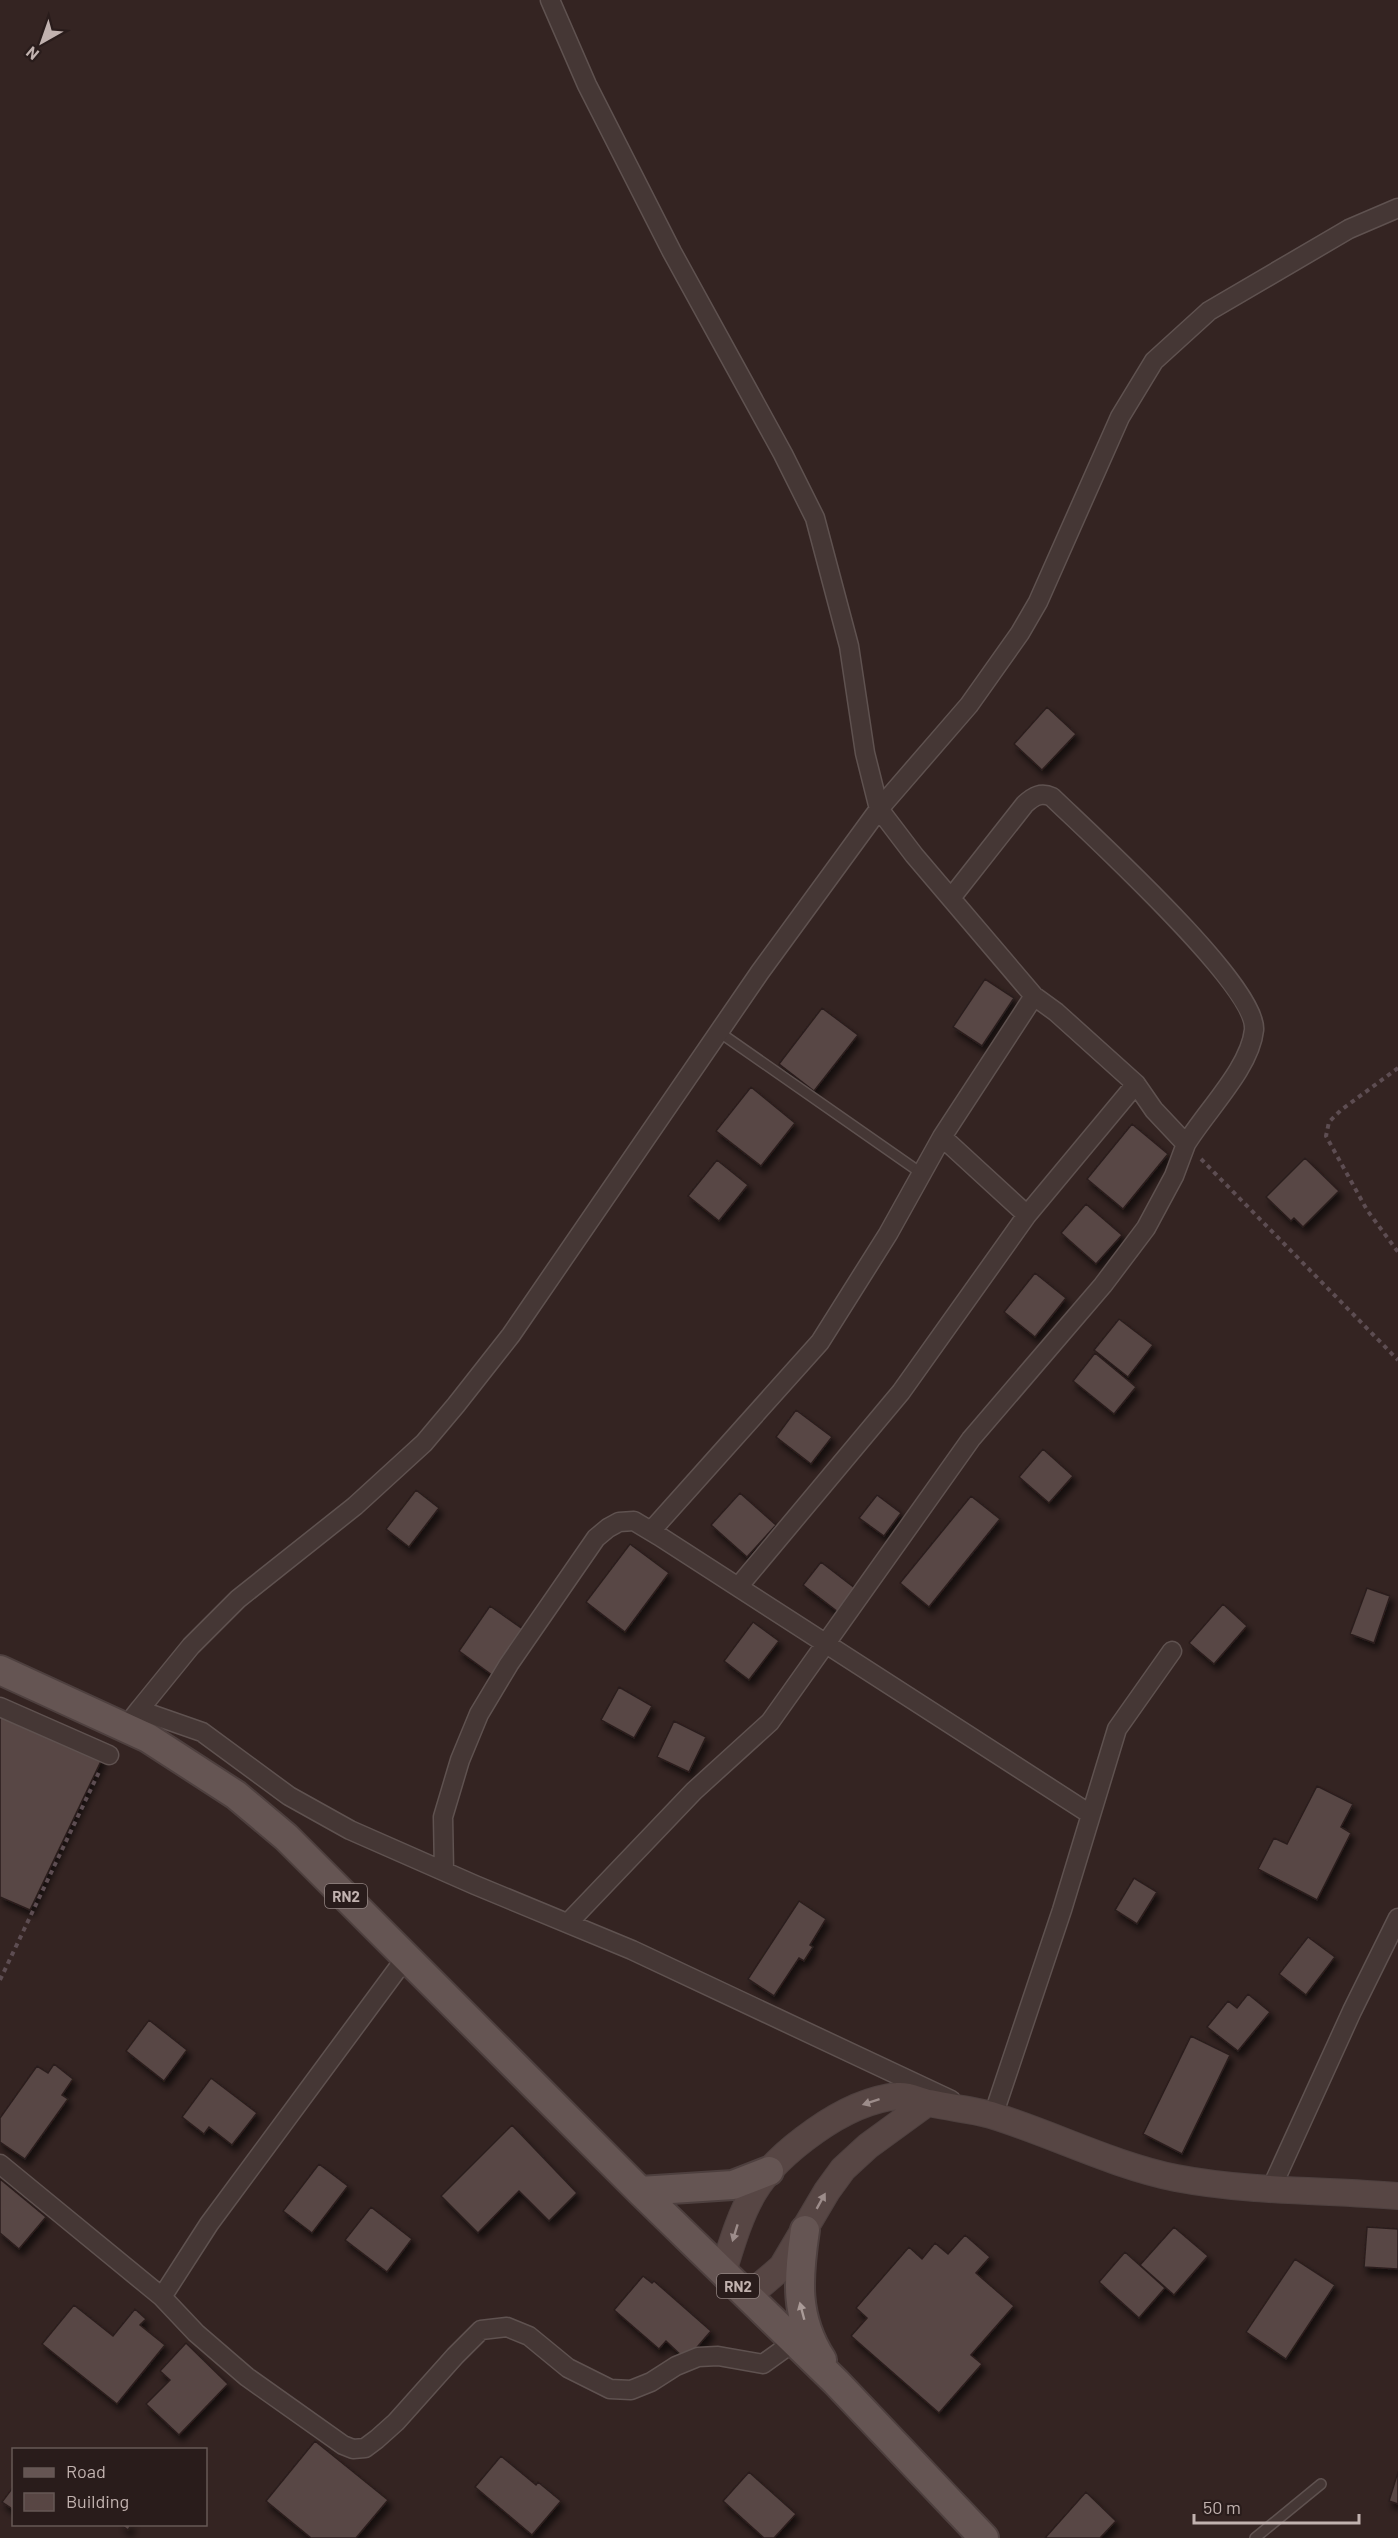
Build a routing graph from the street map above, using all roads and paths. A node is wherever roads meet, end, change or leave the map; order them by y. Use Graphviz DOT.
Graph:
graph roads {
  1 [pos="550,0"];
  2 [pos="1398,207"];
  3 [pos="879,809"];
  4 [pos="951,898"];
  5 [pos="1034,996"];
  6 [pos="719,1032"];
  7 [pos="1398,1068"];
  8 [pos="1136,1084"];
  9 [pos="942,1137"];
  10 [pos="1186,1144"];
  11 [pos="921,1173"];
  12 [pos="1027,1215"];
  13 [pos="1398,1252"];
  14 [pos="1398,1360"];
  15 [pos="651,1531"];
  16 [pos="738,1587"];
  17 [pos="826,1642"];
  18 [pos="1172,1651"];
  19 [pos="0,1670"];
  20 [pos="0,1707"];
  21 [pos="132,1719"];
  22 [pos="109,1755"];
  23 [pos="1090,1814"];
  24 [pos="444,1871"];
  25 [pos="1398,1918"];
  26 [pos="568,1923"];
  27 [pos="407,1956"];
  28 [pos="0,1980"];
  29 [pos="927,2103"];
  30 [pos="982,2113"];
  31 [pos="0,2164"];
  32 [pos="769,2171"];
  33 [pos="1270,2189"];
  34 [pos="640,2191"];
  35 [pos="1398,2196"];
  36 [pos="805,2230"];
  37 [pos="723,2272"];
  38 [pos="748,2296"];
  39 [pos="162,2297"];
  40 [pos="795,2341"];
  41 [pos="836,2382"];
  42 [pos="1321,2484"];
  43 [pos="984,2538"];
  44 [pos="1255,2538"];
  1 -- 3 [label="street"];
  2 -- 3 [label="street"];
  3 -- 4 [label="street"];
  3 -- 6 [label="street"];
  4 -- 5 [label="street"];
  4 -- 10 [label="street"];
  5 -- 8 [label="street"];
  5 -- 9 [label="street"];
  6 -- 11 [label="lane"];
  6 -- 21 [label="street"];
  7 -- 13 [label="path"];
  8 -- 10 [label="street"];
  8 -- 12 [label="street"];
  9 -- 11 [label="street"];
  9 -- 12 [label="street"];
  10 -- 14 [label="path"];
  10 -- 17 [label="street"];
  11 -- 15 [label="street"];
  12 -- 16 [label="street"];
  15 -- 16 [label="street"];
  15 -- 24 [label="street"];
  16 -- 17 [label="street"];
  17 -- 23 [label="street"];
  17 -- 26 [label="street"];
  18 -- 23 [label="street"];
  19 -- 21 [label="main road, RN2"];
  20 -- 22 [label="street"];
  21 -- 24 [label="street"];
  21 -- 27 [label="main road, RN2"];
  22 -- 28 [label="path"];
  23 -- 30 [label="street"];
  24 -- 26 [label="street"];
  25 -- 33 [label="street"];
  26 -- 30 [label="street"];
  27 -- 34 [label="main road, RN2"];
  27 -- 39 [label="street"];
  29 -- 30 [label="main road"];
  29 -- 32 [label="main road, one-way"];
  36 -- 29 [label="main road, one-way"];
  30 -- 33 [label="main road"];
  31 -- 39 [label="street"];
  32 -- 34 [label="main road"];
  32 -- 37 [label="main road, one-way"];
  33 -- 35 [label="main road"];
  34 -- 37 [label="main road, RN2"];
  36 -- 38 [label="main road"];
  41 -- 36 [label="main road, one-way"];
  37 -- 38 [label="main road, RN2"];
  38 -- 40 [label="main road, RN2"];
  39 -- 40 [label="street"];
  40 -- 41 [label="main road, RN2"];
  41 -- 43 [label="main road, RN2"];
  42 -- 44 [label="lane"];
}
